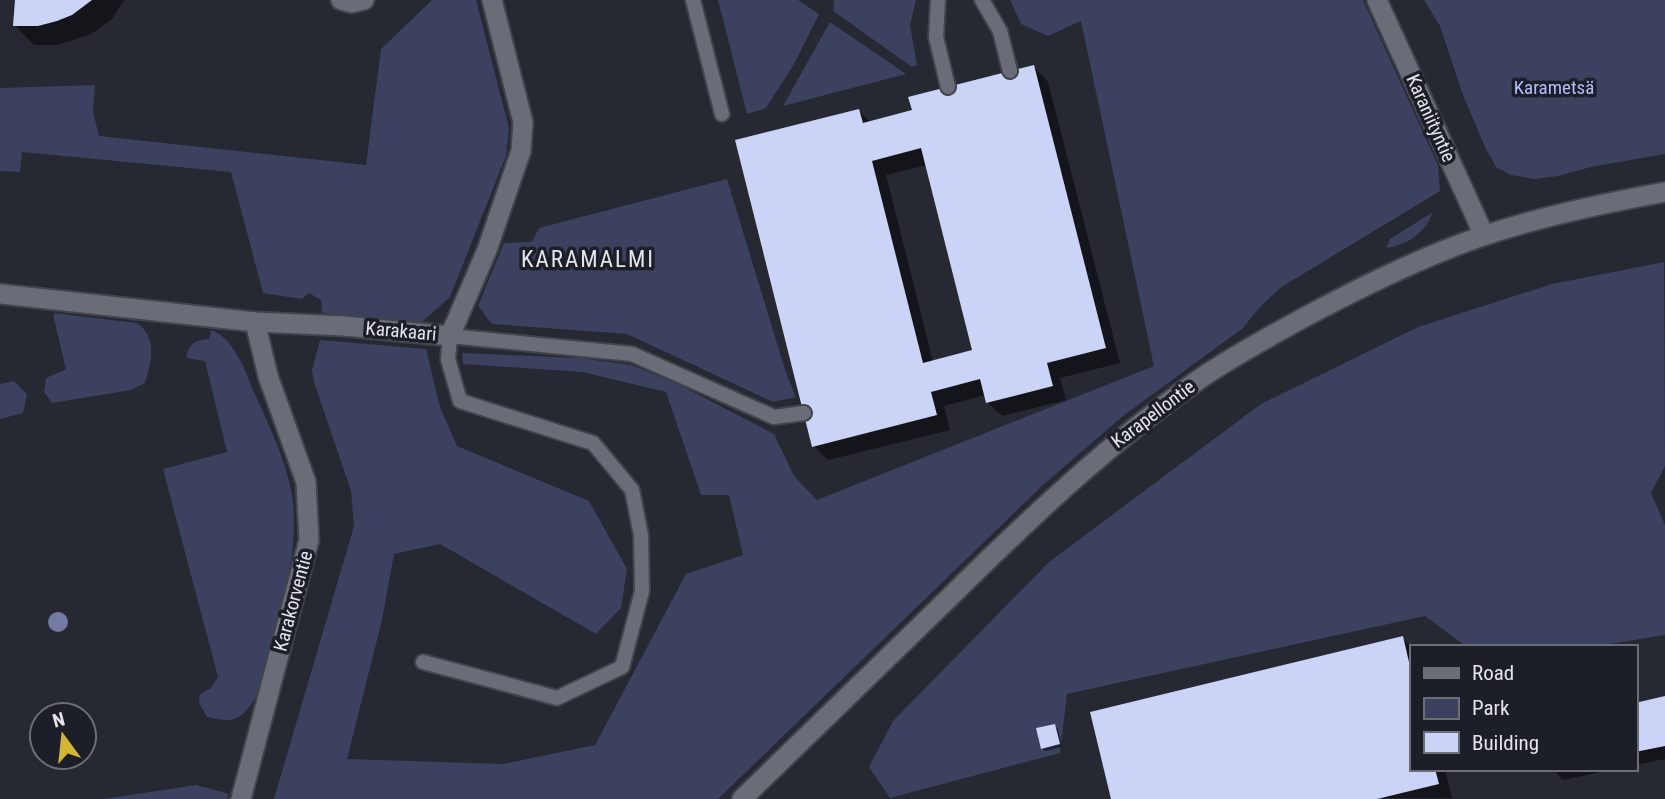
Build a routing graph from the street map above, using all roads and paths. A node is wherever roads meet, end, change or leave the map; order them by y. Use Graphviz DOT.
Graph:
graph roads {
  1 [pos="341,0"];
  2 [pos="364,0"];
  3 [pos="492,0"];
  4 [pos="693,0"];
  5 [pos="938,0"];
  6 [pos="982,0"];
  7 [pos="1377,0"];
  8 [pos="1010,71"];
  9 [pos="948,87"];
  10 [pos="722,114"];
  11 [pos="1665,192"];
  12 [pos="1483,236"];
  13 [pos="0,294"];
  14 [pos="255,322"];
  15 [pos="450,336"];
  16 [pos="804,412"];
  17 [pos="423,662"];
  18 [pos="241,799"];
  19 [pos="741,799"];
  1 -- 2 [label="street"];
  3 -- 15 [label="street, Karakaari"];
  4 -- 10 [label="lane"];
  5 -- 9 [label="lane"];
  6 -- 8 [label="lane"];
  7 -- 12 [label="street, Karaniityntie"];
  11 -- 12 [label="street, Karapellontie"];
  12 -- 19 [label="street, Karapellontie"];
  13 -- 14 [label="street, Karakaari"];
  14 -- 15 [label="street, Karakaari"];
  14 -- 18 [label="street, Karakorventie"];
  15 -- 16 [label="lane"];
  15 -- 17 [label="lane"];
}
